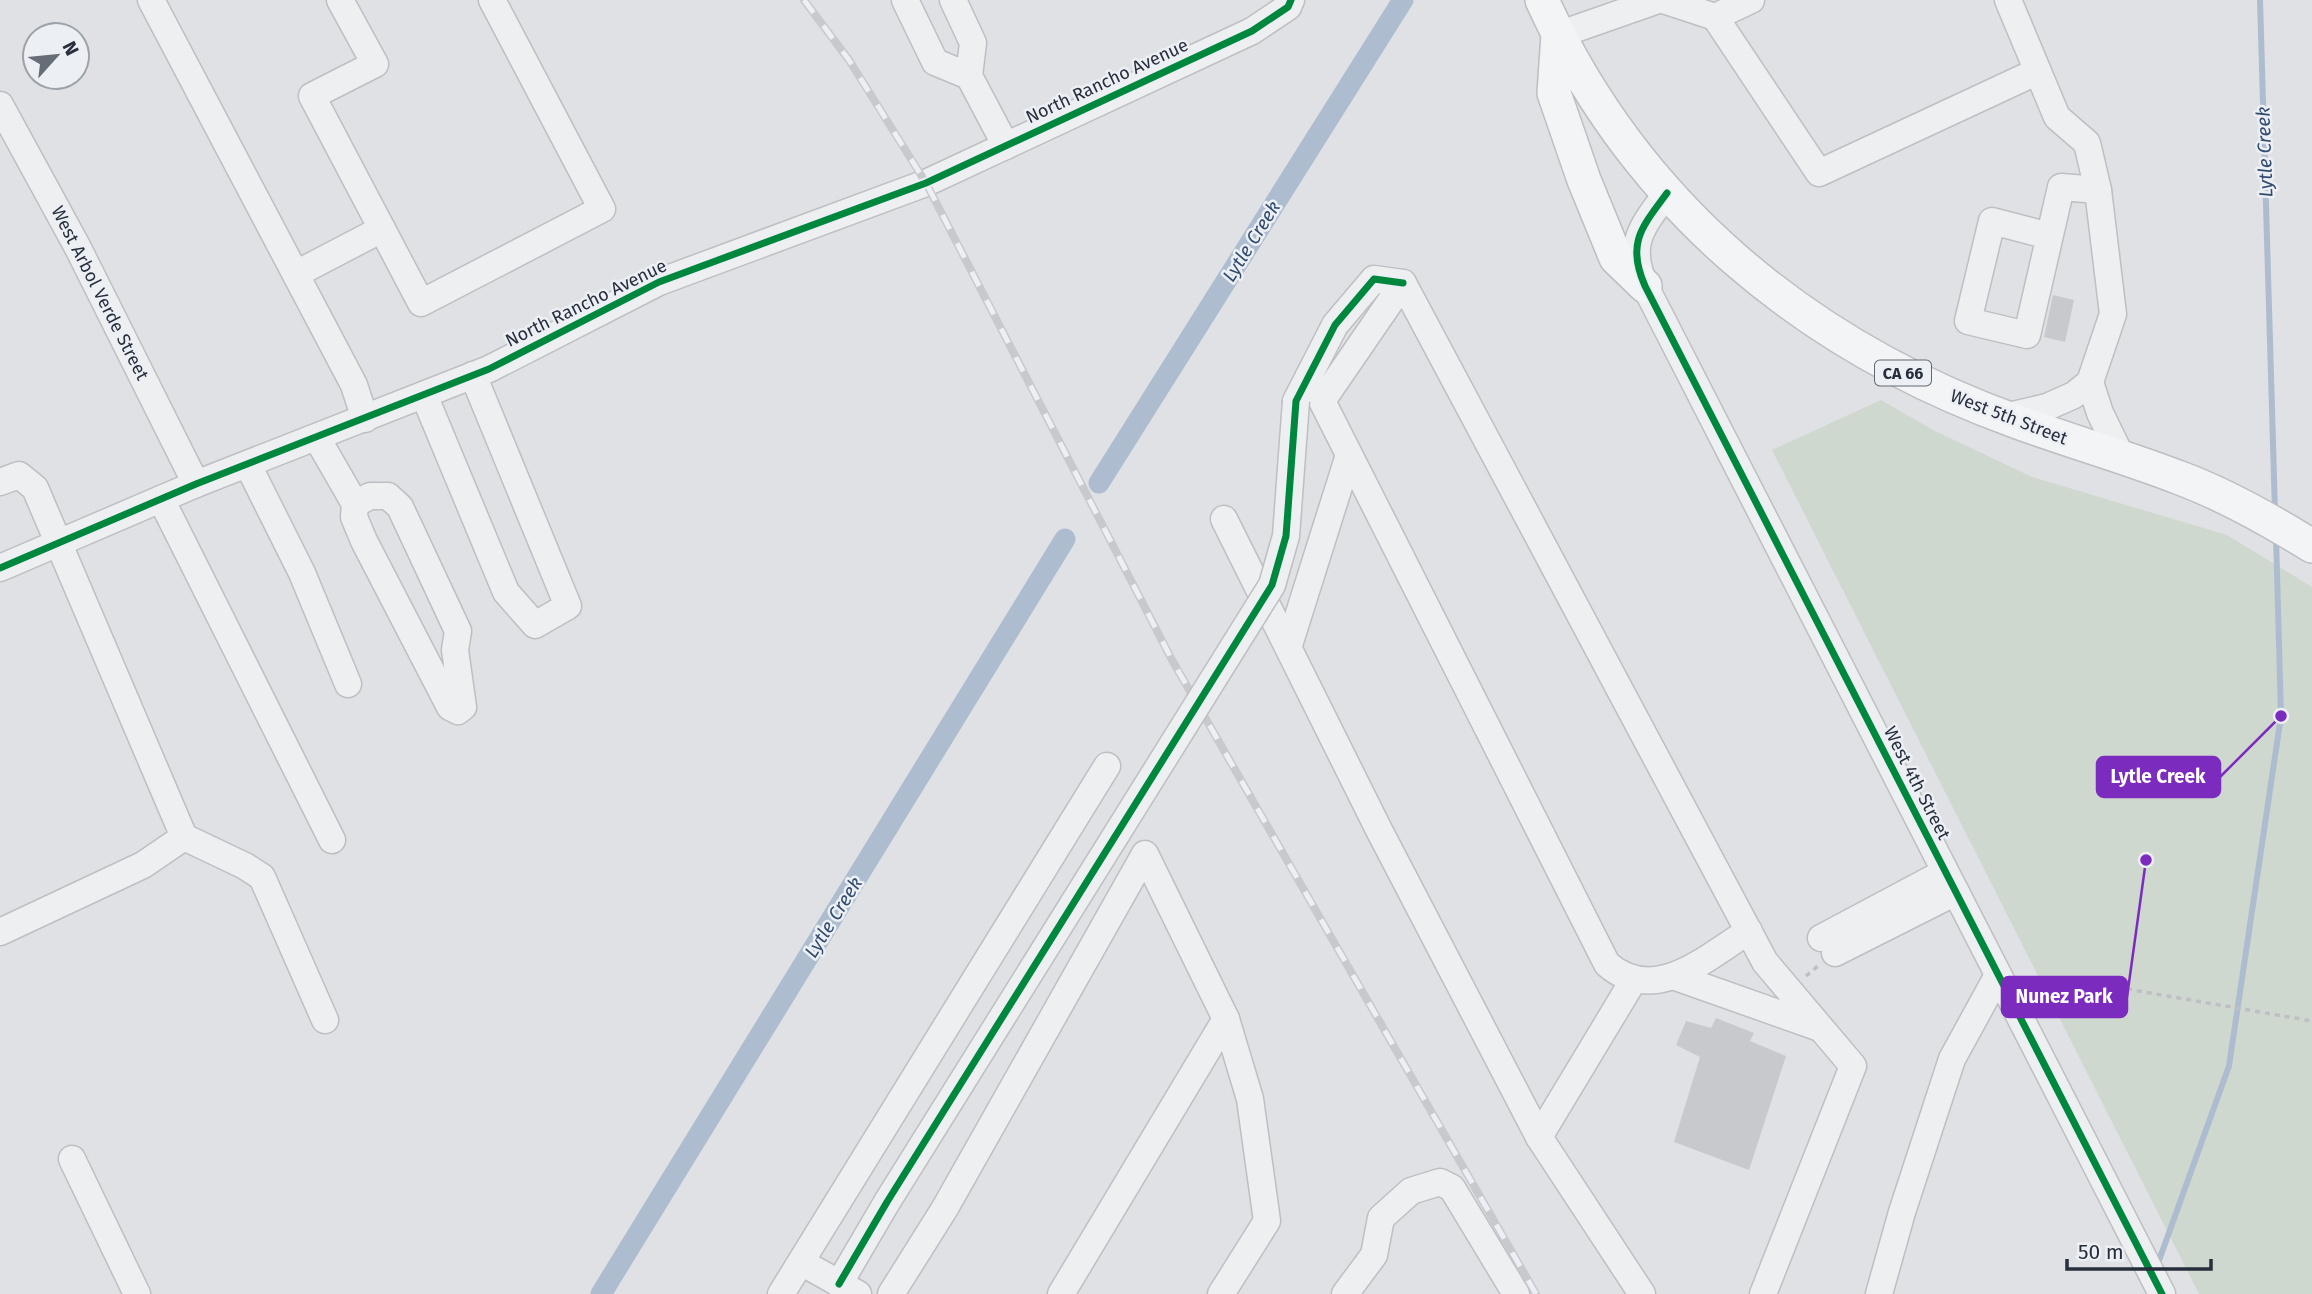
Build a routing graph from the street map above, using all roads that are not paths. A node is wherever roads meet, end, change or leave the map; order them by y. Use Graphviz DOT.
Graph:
graph roads {
  1 [pos="151,0"];
  2 [pos="340,0"];
  3 [pos="492,0"];
  4 [pos="905,0"];
  5 [pos="953,0"];
  6 [pos="1292,0"];
  7 [pos="1542,0"];
  8 [pos="1660,0"];
  9 [pos="1751,0"];
  10 [pos="2008,0"];
  11 [pos="1715,17"];
  12 [pos="1558,35"];
  13 [pos="2036,72"];
  14 [pos="970,76"];
  15 [pos="0,105"];
  16 [pos="1006,146"];
  17 [pos="2098,190"];
  18 [pos="1667,193"];
  19 [pos="383,229"];
  20 [pos="2049,236"];
  21 [pos="296,274"];
  22 [pos="1404,283"];
  23 [pos="1645,286"];
  24 [pos="473,375"];
  25 [pos="2090,382"];
  26 [pos="424,395"];
  27 [pos="2004,417"];
  28 [pos="382,420"];
  29 [pos="317,438"];
  30 [pos="1349,455"];
  31 [pos="2122,458"];
  32 [pos="248,465"];
  33 [pos="0,482"];
  34 [pos="196,484"];
  35 [pos="161,499"];
  36 [pos="355,504"];
  37 [pos="1224,519"];
  38 [pos="61,542"];
  39 [pos="2312,545"];
  40 [pos="0,568"];
  41 [pos="1289,645"];
  42 [pos="348,684"];
  43 [pos="1107,766"];
  44 [pos="184,837"];
  45 [pos="332,840"];
  46 [pos="1950,882"];
  47 [pos="0,932"];
  48 [pos="1749,932"];
  49 [pos="1828,946"];
  50 [pos="1998,975"];
  51 [pos="1673,976"];
  52 [pos="1633,981"];
  53 [pos="1226,1019"];
  54 [pos="325,1020"];
  55 [pos="1822,1029"];
  56 [pos="1539,1137"];
  57 [pos="72,1159"];
  58 [pos="800,1262"];
  59 [pos="849,1289"];
  60 [pos="137,1294"];
  61 [pos="781,1294"];
  62 [pos="891,1294"];
  63 [pos="1061,1294"];
  64 [pos="1221,1294"];
  65 [pos="1345,1294"];
  66 [pos="1516,1294"];
  67 [pos="1642,1294"];
  68 [pos="1763,1294"];
  69 [pos="1879,1294"];
  70 [pos="2162,1294"];
  1 -- 21 [label="street"];
  2 -- 19 [label="street"];
  3 -- 19 [label="street"];
  4 -- 14 [label="street"];
  5 -- 14 [label="street"];
  6 -- 16 [label="street, North Rancho Avenue"];
  7 -- 12 [label="main road, CA 66"];
  8 -- 11 [label="street"];
  8 -- 12 [label="street"];
  9 -- 11 [label="street"];
  10 -- 13 [label="street"];
  11 -- 13 [label="street"];
  12 -- 18 [label="main road, CA 66"];
  12 -- 23 [label="main road"];
  13 -- 17 [label="street"];
  14 -- 16 [label="street"];
  15 -- 34 [label="street, West Arbol Verde Street"];
  16 -- 24 [label="street, North Rancho Avenue"];
  17 -- 20 [label="street"];
  17 -- 25 [label="street"];
  18 -- 23 [label="street, West 4th Street"];
  18 -- 27 [label="main road, West 5th Street / CA 66"];
  19 -- 21 [label="street"];
  21 -- 28 [label="street"];
  22 -- 30 [label="street"];
  22 -- 48 [label="street"];
  22 -- 59 [label="street, bridge"];
  23 -- 46 [label="street, West 4th Street"];
  24 -- 26 [label="street, North Rancho Avenue"];
  24 -- 26 [label="street"];
  25 -- 27 [label="street"];
  25 -- 31 [label="street"];
  26 -- 28 [label="street, North Rancho Avenue"];
  27 -- 31 [label="main road, West 5th Street / CA 66"];
  28 -- 29 [label="street, North Rancho Avenue"];
  29 -- 32 [label="street, North Rancho Avenue"];
  29 -- 36 [label="street"];
  30 -- 41 [label="street"];
  30 -- 52 [label="street"];
  31 -- 39 [label="main road, West 5th Street / CA 66"];
  32 -- 34 [label="street, North Rancho Avenue"];
  32 -- 42 [label="street"];
  33 -- 38 [label="street"];
  34 -- 35 [label="street, North Rancho Avenue"];
  35 -- 38 [label="street, North Rancho Avenue"];
  35 -- 45 [label="street"];
  36 -- 36 [label="street"];
  37 -- 41 [label="street"];
  38 -- 40 [label="street, North Rancho Avenue"];
  38 -- 44 [label="street"];
  41 -- 56 [label="street"];
  43 -- 58 [label="street"];
  44 -- 47 [label="street"];
  44 -- 54 [label="street"];
  46 -- 49 [label="street"];
  46 -- 50 [label="street, West 4th Street"];
  48 -- 51 [label="street"];
  48 -- 55 [label="street"];
  50 -- 69 [label="street"];
  50 -- 70 [label="street, West 4th Street"];
  51 -- 52 [label="street"];
  51 -- 55 [label="street"];
  52 -- 56 [label="street"];
  53 -- 62 [label="street"];
  53 -- 63 [label="street"];
  53 -- 64 [label="street"];
  55 -- 68 [label="street"];
  56 -- 67 [label="street"];
  57 -- 60 [label="street"];
  58 -- 59 [label="street"];
  58 -- 61 [label="street"];
  65 -- 66 [label="street"];
}
